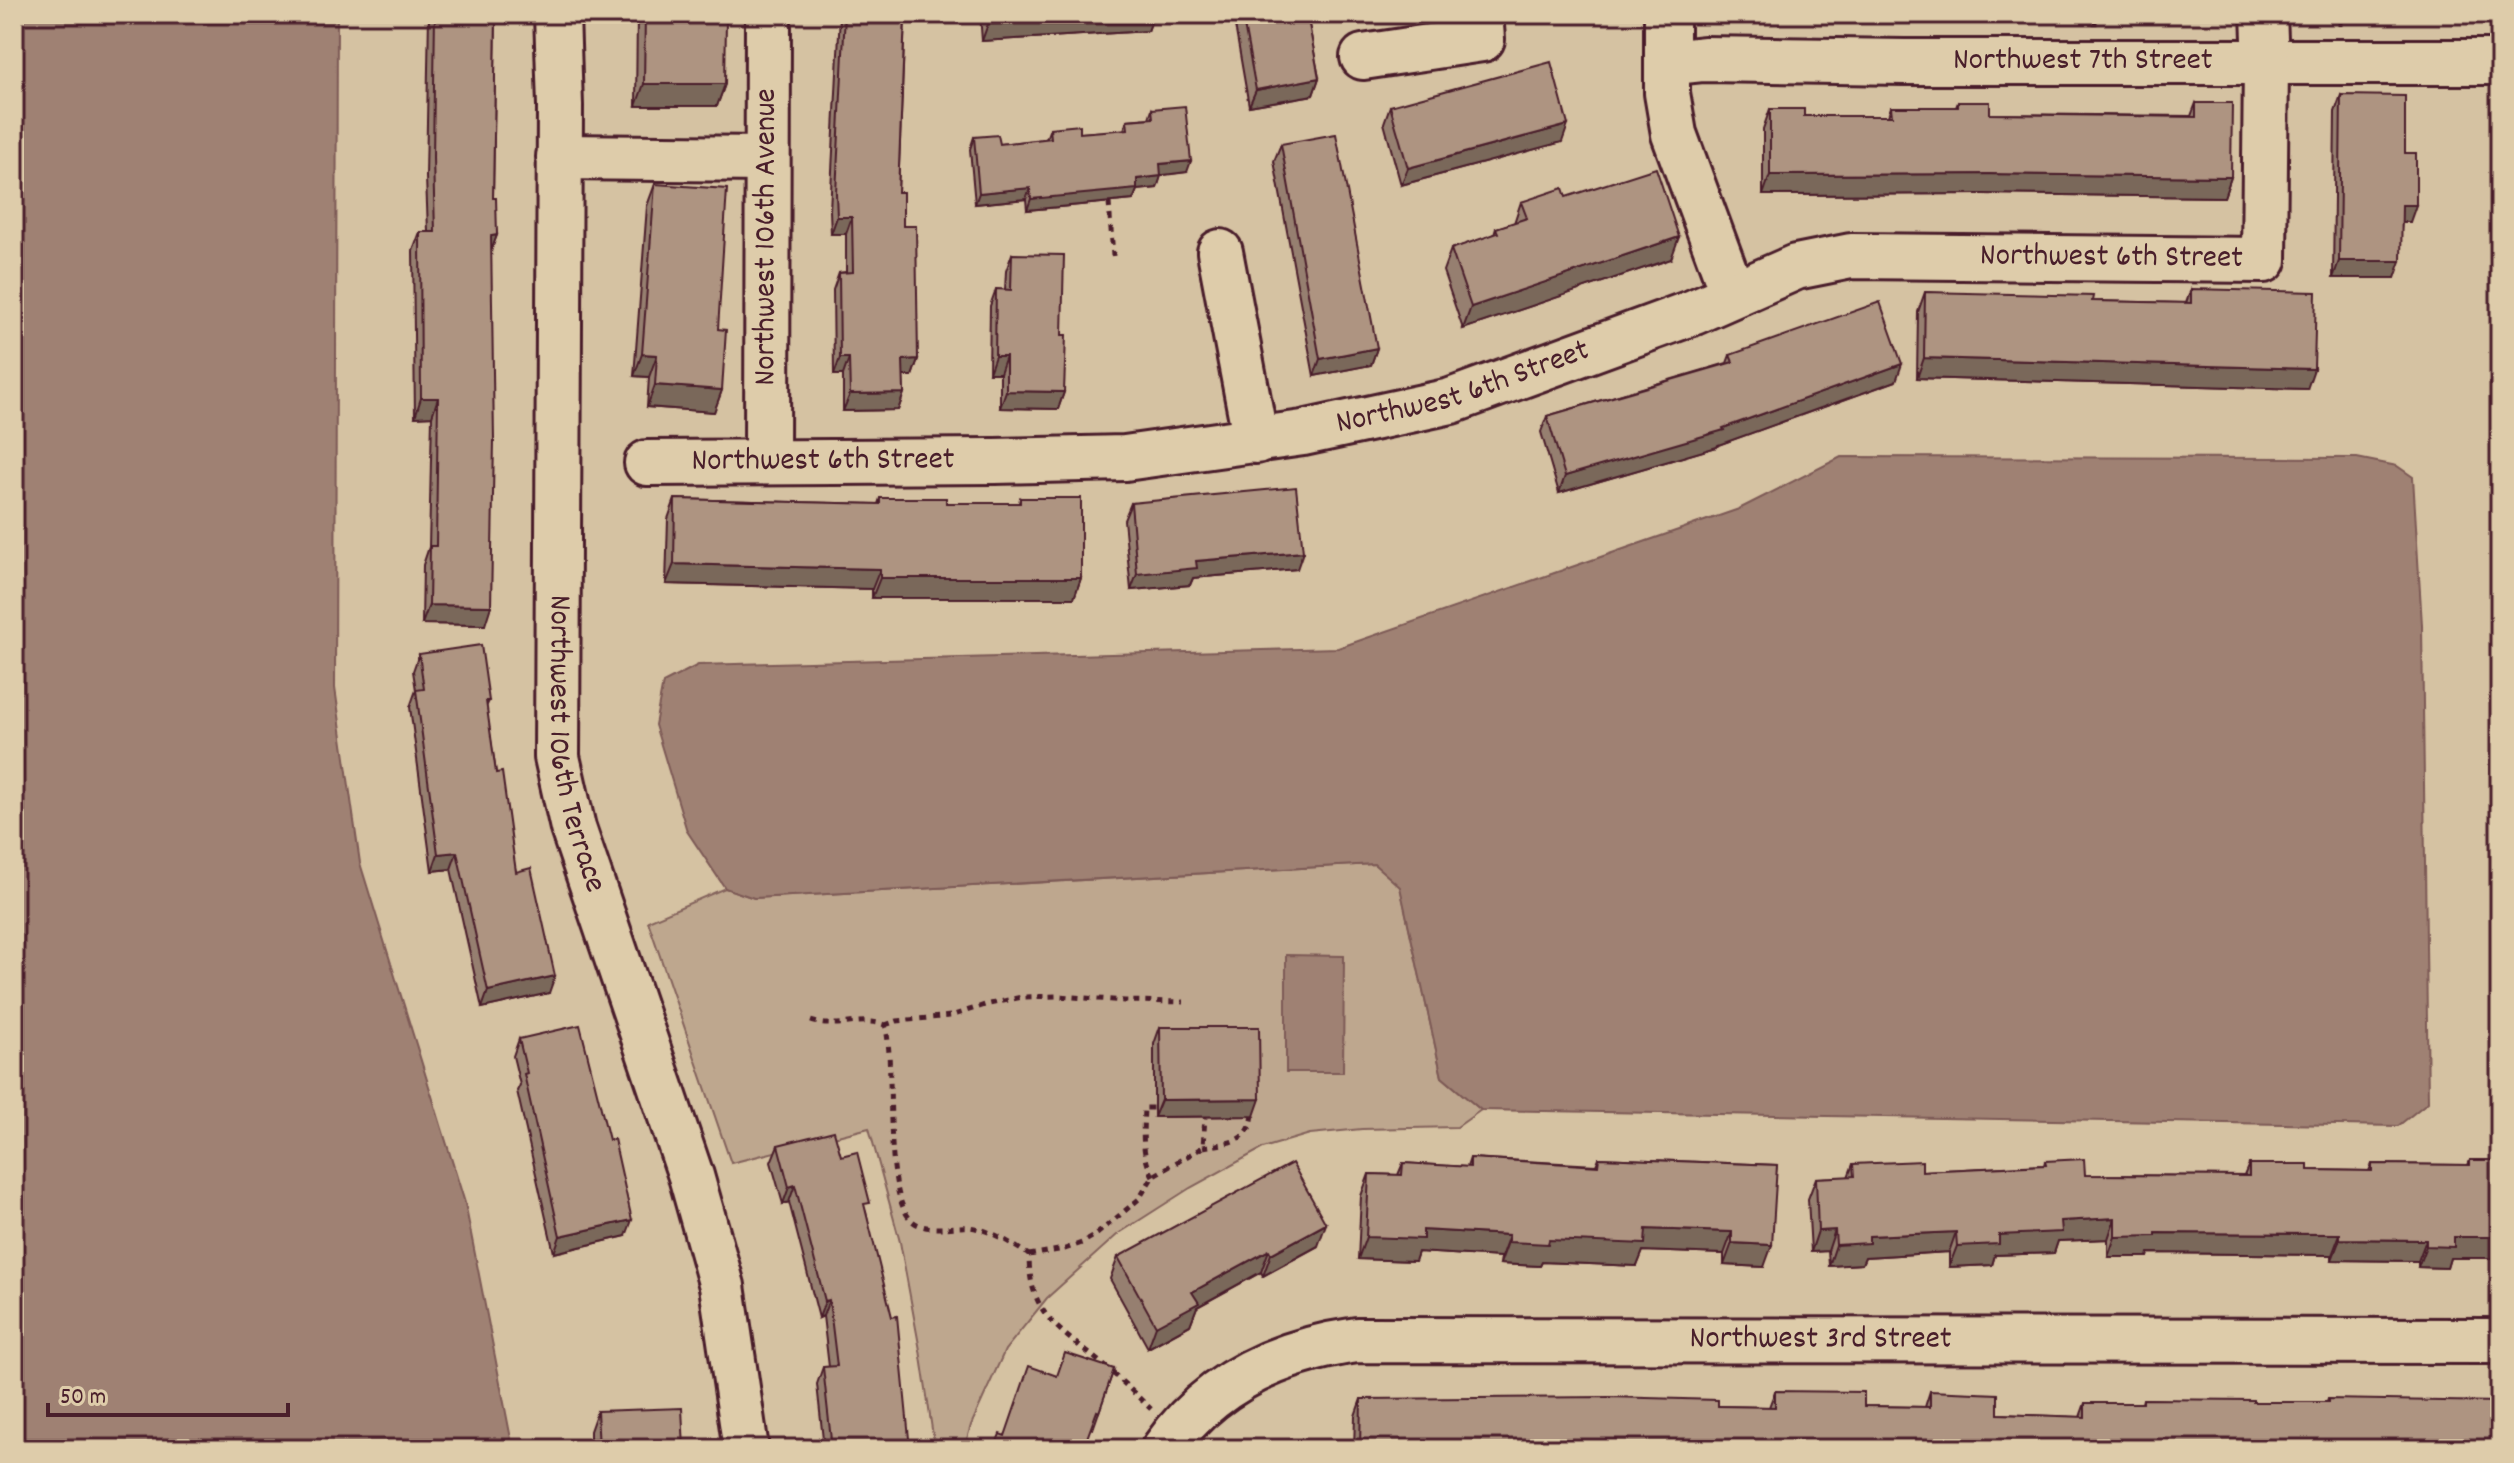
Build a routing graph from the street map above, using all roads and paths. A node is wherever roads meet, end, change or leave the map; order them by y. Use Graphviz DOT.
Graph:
graph roads {
  1 [pos="557,14"];
  2 [pos="768,14"];
  3 [pos="1667,14"];
  4 [pos="2264,14"];
  5 [pos="1481,26"];
  6 [pos="1363,57"];
  7 [pos="2500,62"];
  8 [pos="1667,63"];
  9 [pos="2266,63"];
  10 [pos="559,157"];
  11 [pos="767,159"];
  12 [pos="1109,203"];
  13 [pos="1220,252"];
  14 [pos="1113,256"];
  15 [pos="1733,294"];
  16 [pos="1256,441"];
  17 [pos="767,461"];
  18 [pos="647,463"];
  19 [pos="1184,1002"];
  20 [pos="811,1021"];
  21 [pos="885,1025"];
  22 [pos="1253,1105"];
  23 [pos="1154,1108"];
  24 [pos="1205,1117"];
  25 [pos="1203,1147"];
  26 [pos="1153,1176"];
  27 [pos="1029,1255"];
  28 [pos="2500,1341"];
  29 [pos="1163,1432"];
  30 [pos="746,1449"];
  1 -- 10 [label="street, Northwest 106th Terrace"];
  2 -- 11 [label="street, Northwest 106th Avenue"];
  3 -- 8 [label="street"];
  4 -- 9 [label="street"];
  5 -- 6 [label="street"];
  7 -- 9 [label="street, Northwest 7th Street"];
  8 -- 9 [label="street, Northwest 7th Street"];
  8 -- 15 [label="street"];
  9 -- 15 [label="street, Northwest 6th Street"];
  10 -- 11 [label="street"];
  10 -- 30 [label="street, Northwest 106th Terrace"];
  11 -- 17 [label="street, Northwest 106th Avenue"];
  12 -- 14 [label="path"];
  13 -- 16 [label="street"];
  15 -- 16 [label="street, Northwest 6th Street"];
  16 -- 17 [label="street, Northwest 6th Street"];
  17 -- 18 [label="street, Northwest 6th Street"];
  19 -- 21 [label="path"];
  20 -- 21 [label="path"];
  21 -- 27 [label="path"];
  22 -- 25 [label="path"];
  23 -- 26 [label="path"];
  24 -- 25 [label="path"];
  25 -- 26 [label="path"];
  26 -- 27 [label="path"];
  27 -- 29 [label="path"];
  28 -- 29 [label="street, Northwest 3rd Street"];
}
